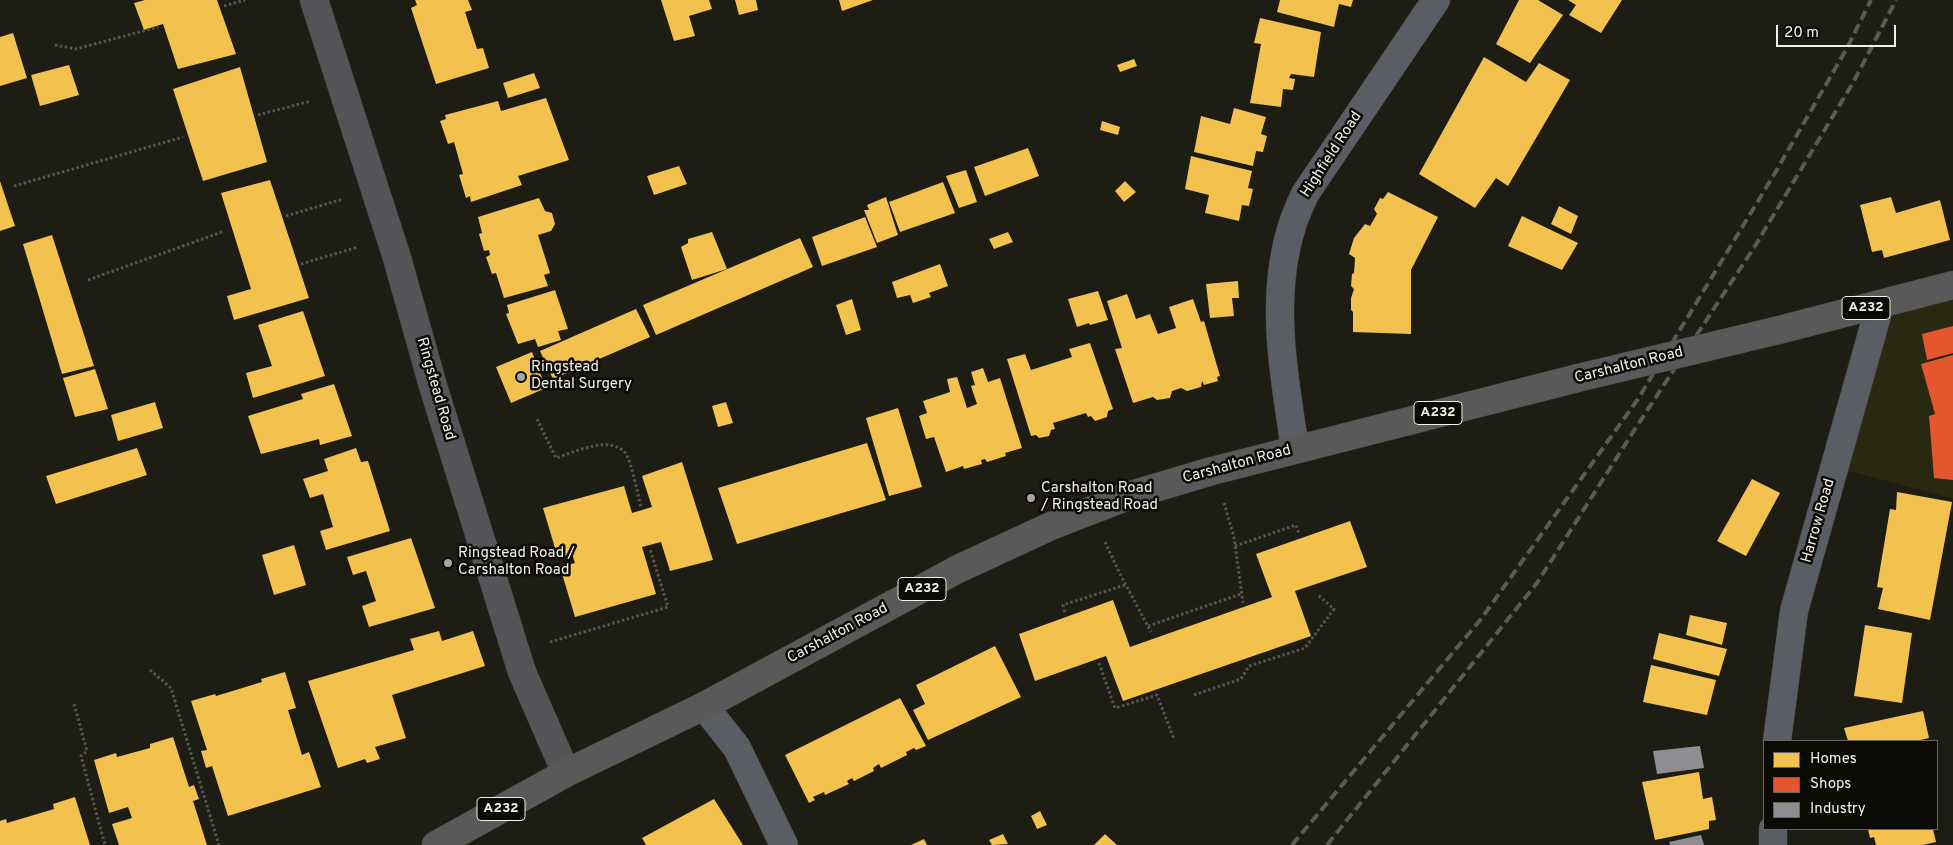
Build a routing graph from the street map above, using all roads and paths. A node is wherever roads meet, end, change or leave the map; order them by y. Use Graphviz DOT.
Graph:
graph roads {
  1 [pos="245,0"];
  2 [pos="314,0"];
  3 [pos="1436,0"];
  4 [pos="224,6"];
  5 [pos="158,27"];
  6 [pos="55,45"];
  7 [pos="344,91"];
  8 [pos="258,115"];
  9 [pos="183,137"];
  10 [pos="14,186"];
  11 [pos="375,190"];
  12 [pos="286,216"];
  13 [pos="222,232"];
  14 [pos="390,238"];
  15 [pos="301,264"];
  16 [pos="88,280"];
  17 [pos="1953,285"];
  18 [pos="1880,305"];
  19 [pos="537,419"];
  20 [pos="1295,448"];
  21 [pos="1212,471"];
  22 [pos="641,508"];
  23 [pos="1093,510"];
  24 [pos="1299,534"];
  25 [pos="1235,546"];
  26 [pos="650,549"];
  27 [pos="1125,584"];
  28 [pos="1241,594"];
  29 [pos="1318,595"];
  30 [pos="1243,603"];
  31 [pos="1065,612"];
  32 [pos="1148,626"];
  33 [pos="1151,632"];
  34 [pos="516,652"];
  35 [pos="1099,663"];
  36 [pos="150,670"];
  37 [pos="1194,695"];
  38 [pos="74,704"];
  39 [pos="704,706"];
  40 [pos="1174,739"];
  41 [pos="1777,740"];
  42 [pos="566,773"];
  43 [pos="1772,830"];
  44 [pos="105,845"];
  45 [pos="219,845"];
  46 [pos="436,845"];
  47 [pos="784,845"];
  48 [pos="1773,845"];
  1 -- 4 [label="path"];
  2 -- 7 [label="street, Ringstead Road"];
  3 -- 20 [label="street, Highfield Road"];
  5 -- 6 [label="path"];
  7 -- 8 [label="path"];
  7 -- 11 [label="street, Ringstead Road"];
  9 -- 10 [label="path"];
  11 -- 12 [label="path"];
  11 -- 14 [label="street, Ringstead Road"];
  13 -- 16 [label="path"];
  14 -- 15 [label="path"];
  14 -- 34 [label="street, Ringstead Road"];
  17 -- 18 [label="highway, Carshalton Road / A232"];
  18 -- 20 [label="highway, Carshalton Road / A232, bridge"];
  18 -- 41 [label="street, Harrow Road"];
  19 -- 22 [label="path"];
  20 -- 21 [label="highway, Carshalton Road / A232"];
  21 -- 23 [label="highway, Carshalton Road / A232"];
  21 -- 25 [label="path"];
  23 -- 27 [label="path"];
  23 -- 39 [label="highway, Carshalton Road / A232"];
  24 -- 25 [label="path"];
  25 -- 28 [label="path"];
  26 -- 34 [label="path"];
  27 -- 31 [label="path"];
  27 -- 32 [label="path"];
  28 -- 30 [label="path"];
  28 -- 32 [label="path"];
  29 -- 37 [label="path"];
  32 -- 33 [label="path"];
  34 -- 42 [label="street, Ringstead Road"];
  35 -- 40 [label="path"];
  36 -- 45 [label="path"];
  38 -- 44 [label="path"];
  39 -- 42 [label="highway, Carshalton Road / A232"];
  39 -- 47 [label="street"];
  42 -- 46 [label="highway, Carshalton Road / A232"];
  43 -- 48 [label="street"];
}
